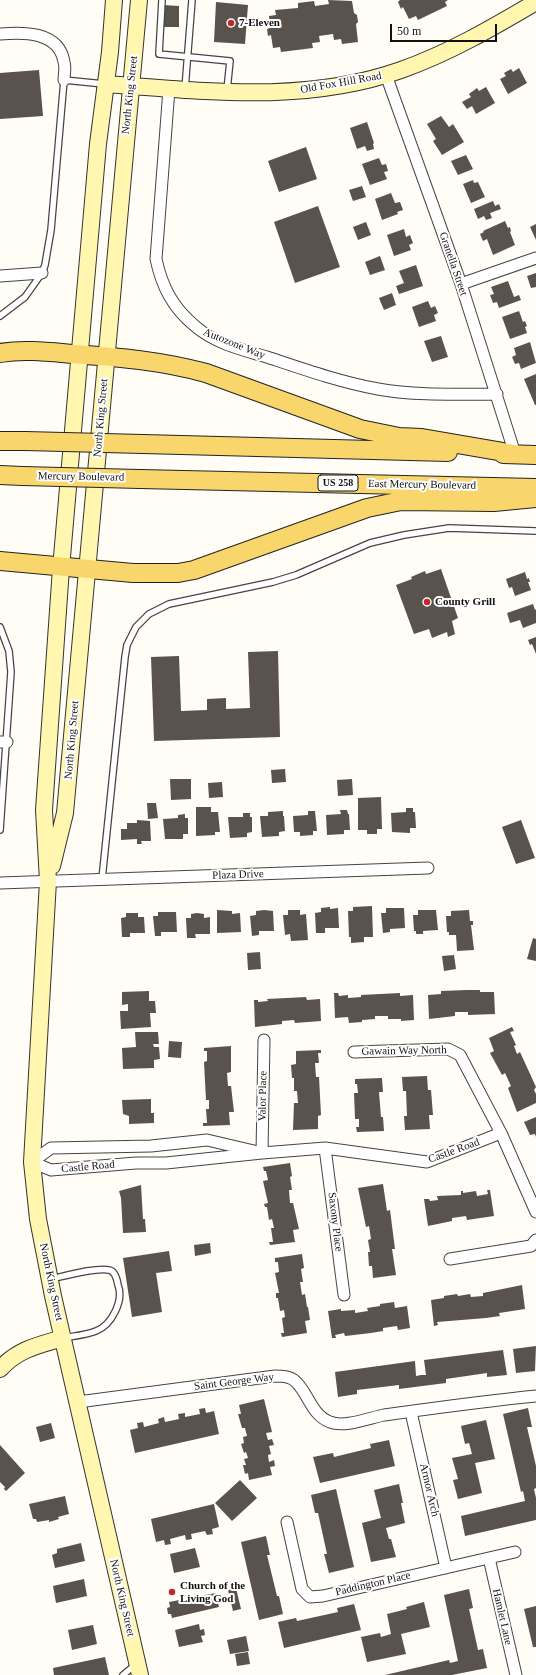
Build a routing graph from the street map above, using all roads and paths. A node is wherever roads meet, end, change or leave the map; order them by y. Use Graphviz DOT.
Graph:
graph roads {
  1 [pos="114,0"];
  2 [pos="139,0"];
  3 [pos="162,0"];
  4 [pos="192,0"];
  5 [pos="536,2"];
  6 [pos="0,34"];
  7 [pos="188,57"];
  8 [pos="386,75"];
  9 [pos="64,80"];
  10 [pos="106,84"];
  11 [pos="131,86"];
  12 [pos="169,89"];
  13 [pos="186,90"];
  14 [pos="227,93"];
  15 [pos="536,258"];
  16 [pos="42,273"];
  17 [pos="0,276"];
  18 [pos="460,284"];
  19 [pos="0,316"];
  20 [pos="0,353"];
  21 [pos="79,354"];
  22 [pos="106,356"];
  23 [pos="497,394"];
  24 [pos="0,441"];
  25 [pos="515,454"];
  26 [pos="536,455"];
  27 [pos="0,475"];
  28 [pos="140,478"];
  29 [pos="536,488"];
  30 [pos="536,498"];
  31 [pos="536,531"];
  32 [pos="0,561"];
  33 [pos="61,568"];
  34 [pos="88,570"];
  35 [pos="0,627"];
  36 [pos="3,742"];
  37 [pos="0,830"];
  38 [pos="428,868"];
  39 [pos="102,880"];
  40 [pos="48,881"];
  41 [pos="0,883"];
  42 [pos="264,1040"];
  43 [pos="354,1052"];
  44 [pos="501,1133"];
  45 [pos="325,1148"];
  46 [pos="262,1153"];
  47 [pos="32,1162"];
  48 [pos="536,1212"];
  49 [pos="536,1240"];
  50 [pos="450,1259"];
  51 [pos="50,1279"];
  52 [pos="344,1295"];
  53 [pos="63,1338"];
  54 [pos="0,1369"];
  55 [pos="536,1396"];
  56 [pos="78,1402"];
  57 [pos="411,1412"];
  58 [pos="287,1522"];
  59 [pos="515,1552"];
  60 [pos="489,1558"];
  61 [pos="446,1568"];
  62 [pos="138,1669"];
  63 [pos="123,1675"];
  64 [pos="516,1675"];
  1 -- 10 [label="main road, North King Street"];
  2 -- 11 [label="main road, North King Street"];
  3 -- 7 [label="lane"];
  4 -- 7 [label="lane"];
  5 -- 8 [label="main road, Old Fox Hill Road"];
  6 -- 9 [label="street"];
  7 -- 13 [label="lane"];
  7 -- 14 [label="lane"];
  8 -- 14 [label="main road, Old Fox Hill Road"];
  8 -- 18 [label="street, Granella Street"];
  9 -- 10 [label="lane"];
  9 -- 16 [label="lane"];
  10 -- 11 [label="main road, Old Fox Hill Road"];
  10 -- 21 [label="main road, North King Street"];
  11 -- 12 [label="main road, Old Fox Hill Road"];
  11 -- 22 [label="main road, North King Street"];
  12 -- 13 [label="main road, Old Fox Hill Road"];
  12 -- 23 [label="street, Autozone Way"];
  13 -- 14 [label="main road, Old Fox Hill Road"];
  15 -- 18 [label="street"];
  16 -- 17 [label="street"];
  16 -- 19 [label="lane"];
  18 -- 23 [label="street, Granella Street"];
  20 -- 21 [label="main road"];
  21 -- 22 [label="main road"];
  21 -- 33 [label="main road, North King Street"];
  22 -- 25 [label="main road"];
  22 -- 34 [label="main road, North King Street"];
  23 -- 25 [label="street, Granella Street"];
  24 -- 25 [label="main road, bridge"];
  25 -- 26 [label="main road"];
  27 -- 28 [label="main road, Mercury Boulevard / US 258, bridge"];
  28 -- 29 [label="main road, East Mercury Boulevard / US 258"];
  30 -- 34 [label="main road"];
  31 -- 39 [label="lane"];
  32 -- 33 [label="main road"];
  33 -- 34 [label="main road"];
  33 -- 40 [label="main road, North King Street"];
  34 -- 40 [label="main road, North King Street"];
  35 -- 36 [label="lane"];
  36 -- 37 [label="lane"];
  38 -- 39 [label="street, Plaza Drive"];
  39 -- 40 [label="street, Plaza Drive"];
  40 -- 41 [label="street, Plaza Drive"];
  40 -- 47 [label="main road, North King Street"];
  42 -- 46 [label="street, Valor Place"];
  43 -- 44 [label="street, Gawain Way North"];
  44 -- 45 [label="street, Castle Road"];
  44 -- 48 [label="street, Gawain Way North"];
  45 -- 46 [label="street, Castle Road"];
  45 -- 52 [label="street, Saxony Place"];
  46 -- 47 [label="street, Castle Road"];
  46 -- 47 [label="street, Castle Road"];
  47 -- 51 [label="main road, North King Street"];
  49 -- 50 [label="street"];
  51 -- 53 [label="main road, North King Street"];
  51 -- 53 [label="lane"];
  53 -- 54 [label="main road"];
  53 -- 56 [label="main road, North King Street"];
  55 -- 57 [label="street, Saint George Way"];
  56 -- 57 [label="street, Saint George Way"];
  56 -- 62 [label="main road, North King Street"];
  57 -- 61 [label="street, Armor Arch"];
  58 -- 61 [label="street, Paddington Place"];
  59 -- 60 [label="street, Paddington Place"];
  60 -- 61 [label="street, Paddington Place"];
  60 -- 64 [label="street, Hamlet Lane"];
  62 -- 63 [label="lane"];
}
